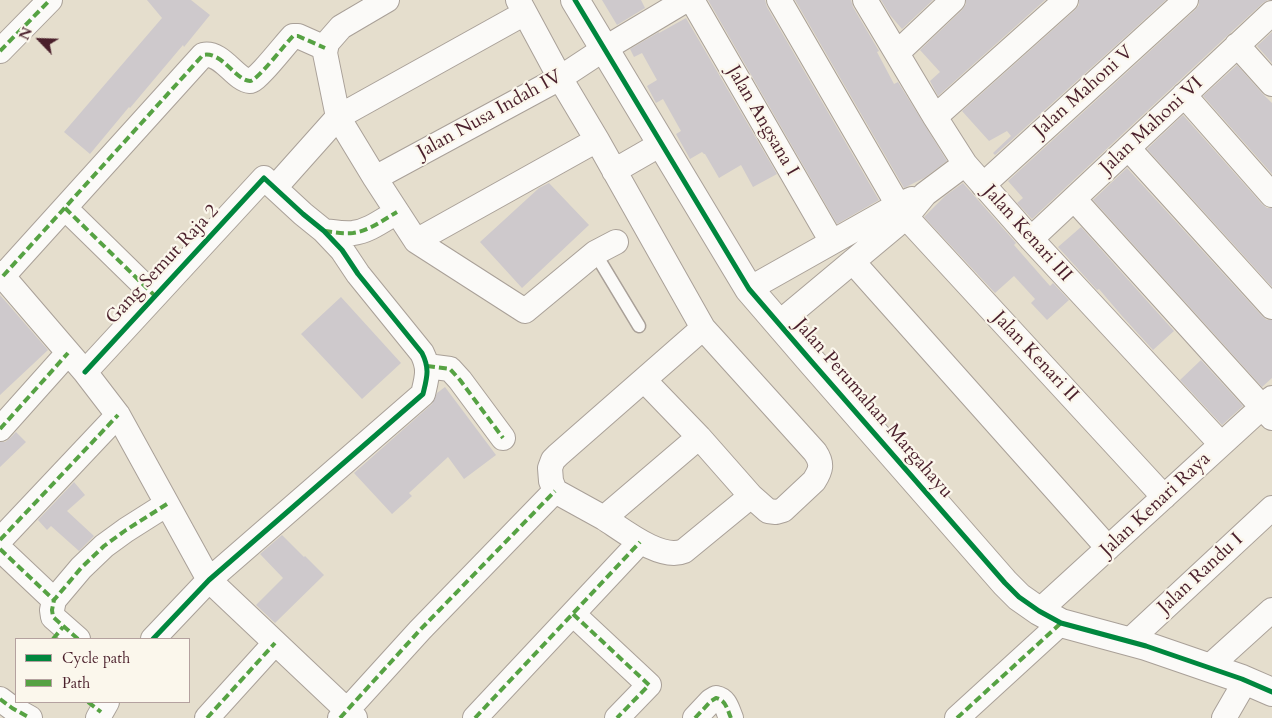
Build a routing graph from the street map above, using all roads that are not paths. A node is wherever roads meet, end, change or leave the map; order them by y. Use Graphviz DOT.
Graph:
graph roads {
  1 [pos="50,0"];
  2 [pos="386,0"];
  3 [pos="575,0"];
  4 [pos="686,0"];
  5 [pos="692,0"];
  6 [pos="779,0"];
  7 [pos="865,0"];
  8 [pos="953,0"];
  9 [pos="1066,0"];
  10 [pos="1186,0"];
  11 [pos="522,6"];
  12 [pos="1272,13"];
  13 [pos="1237,45"];
  14 [pos="325,48"];
  15 [pos="0,51"];
  16 [pos="599,53"];
  17 [pos="897,53"];
  18 [pos="566,74"];
  19 [pos="1272,84"];
  20 [pos="1184,95"];
  21 [pos="338,117"];
  22 [pos="935,117"];
  23 [pos="597,140"];
  24 [pos="1128,148"];
  25 [pos="635,159"];
  26 [pos="965,164"];
  27 [pos="375,178"];
  28 [pos="272,180"];
  29 [pos="983,185"];
  30 [pos="1272,196"];
  31 [pos="1074,199"];
  32 [pos="65,208"];
  33 [pos="902,211"];
  34 [pos="397,212"];
  35 [pos="324,231"];
  36 [pos="1031,239"];
  37 [pos="416,241"];
  38 [pos="616,242"];
  39 [pos="832,242"];
  40 [pos="595,252"];
  41 [pos="853,262"];
  42 [pos="2,275"];
  43 [pos="750,289"];
  44 [pos="155,296"];
  45 [pos="1272,307"];
  46 [pos="779,323"];
  47 [pos="639,326"];
  48 [pos="703,328"];
  49 [pos="68,353"];
  50 [pos="427,366"];
  51 [pos="85,372"];
  52 [pos="644,380"];
  53 [pos="1269,408"];
  54 [pos="118,415"];
  55 [pos="0,429"];
  56 [pos="700,437"];
  57 [pos="503,438"];
  58 [pos="1221,444"];
  59 [pos="555,491"];
  60 [pos="751,496"];
  61 [pos="1164,497"];
  62 [pos="168,504"];
  63 [pos="1272,508"];
  64 [pos="604,518"];
  65 [pos="0,540"];
  66 [pos="640,542"];
  67 [pos="1108,548"];
  68 [pos="0,549"];
  69 [pos="209,580"];
  70 [pos="54,600"];
  71 [pos="1272,610"];
  72 [pos="574,614"];
  73 [pos="1050,617"];
  74 [pos="64,635"];
  75 [pos="154,638"];
  76 [pos="1130,641"];
  77 [pos="275,643"];
  78 [pos="1208,667"];
  79 [pos="1246,680"];
  80 [pos="1272,692"];
  81 [pos="0,699"];
  82 [pos="348,715"];
  83 [pos="30,718"];
  84 [pos="207,718"];
  85 [pos="475,718"];
  86 [pos="618,718"];
  87 [pos="695,718"];
  88 [pos="731,718"];
  89 [pos="956,718"];
  90 [pos="1224,718"];
  1 -- 15 [label="street"];
  2 -- 14 [label="street"];
  3 -- 16 [label="street, Jalan Perumahan Margahayu"];
  4 -- 16 [label="street, Jalan Nusa Indah IV"];
  5 -- 39 [label="street, Jalan Angsana I"];
  6 -- 33 [label="street, Jalan Kenari II"];
  7 -- 17 [label="street, Jalan Kenari III"];
  8 -- 17 [label="street"];
  9 -- 22 [label="street"];
  10 -- 29 [label="street, Jalan Mahoni V"];
  11 -- 18 [label="street"];
  11 -- 21 [label="street, Gang Semut Raja 2"];
  12 -- 13 [label="street, Jalan Mahoni VI"];
  13 -- 19 [label="street"];
  13 -- 20 [label="street, Jalan Mahoni VI"];
  14 -- 21 [label="street"];
  14 -- 32 [label="street"];
  16 -- 18 [label="street, Jalan Nusa Indah IV"];
  16 -- 25 [label="street, Jalan Perumahan Margahayu"];
  17 -- 22 [label="street, Jalan Kenari III"];
  18 -- 23 [label="street"];
  18 -- 27 [label="street, Jalan Nusa Indah IV"];
  20 -- 24 [label="street, Jalan Mahoni VI"];
  20 -- 30 [label="street"];
  21 -- 27 [label="street"];
  21 -- 28 [label="street, Gang Semut Raja 2"];
  22 -- 26 [label="street, Jalan Kenari III"];
  23 -- 25 [label="street"];
  23 -- 37 [label="street"];
  24 -- 31 [label="street, Jalan Mahoni VI"];
  24 -- 45 [label="street"];
  25 -- 43 [label="street, Jalan Perumahan Margahayu"];
  25 -- 48 [label="street"];
  26 -- 29 [label="street, Jalan Kenari III"];
  26 -- 33 [label="street"];
  27 -- 34 [label="street"];
  28 -- 35 [label="street"];
  28 -- 44 [label="street, Gang Semut Raja 2"];
  29 -- 36 [label="street, Jalan Kenari III"];
  31 -- 36 [label="street, Jalan Mahoni VI"];
  31 -- 53 [label="street"];
  32 -- 42 [label="street"];
  32 -- 44 [label="street"];
  33 -- 39 [label="street"];
  33 -- 41 [label="street"];
  33 -- 61 [label="street, Jalan Kenari II"];
  34 -- 35 [label="street"];
  34 -- 37 [label="street"];
  35 -- 50 [label="street"];
  36 -- 58 [label="street, Jalan Kenari III"];
  37 -- 40 [label="street"];
  38 -- 40 [label="street"];
  39 -- 43 [label="street"];
  40 -- 47 [label="lane"];
  41 -- 46 [label="street"];
  41 -- 67 [label="street"];
  42 -- 49 [label="street"];
  43 -- 46 [label="street, Jalan Perumahan Margahayu"];
  44 -- 51 [label="street, Gang Semut Raja 2"];
  46 -- 73 [label="street, Jalan Perumahan Margahayu"];
  48 -- 52 [label="street"];
  48 -- 60 [label="street"];
  49 -- 51 [label="street"];
  49 -- 55 [label="street"];
  50 -- 57 [label="street"];
  50 -- 69 [label="street"];
  51 -- 54 [label="street"];
  52 -- 56 [label="street"];
  52 -- 59 [label="street"];
  53 -- 58 [label="street, Jalan Kenari Raya"];
  54 -- 62 [label="street"];
  54 -- 65 [label="street"];
  56 -- 60 [label="street"];
  56 -- 64 [label="street"];
  58 -- 61 [label="street, Jalan Kenari Raya"];
  59 -- 64 [label="street"];
  59 -- 82 [label="street"];
  60 -- 66 [label="street"];
  61 -- 67 [label="street, Jalan Kenari Raya"];
  62 -- 69 [label="street"];
  62 -- 70 [label="street"];
  63 -- 76 [label="street, Jalan Randu I"];
  64 -- 66 [label="street"];
  66 -- 72 [label="street"];
  67 -- 73 [label="street, Jalan Kenari Raya"];
  68 -- 70 [label="street"];
  69 -- 75 [label="street"];
  69 -- 77 [label="street"];
  70 -- 74 [label="street"];
  71 -- 78 [label="street"];
  72 -- 85 [label="street"];
  72 -- 86 [label="street"];
  73 -- 76 [label="street, Jalan Perumahan Margahayu"];
  73 -- 89 [label="street, Jalan Kenari Raya"];
  76 -- 78 [label="street, Jalan Perumahan Margahayu"];
  77 -- 82 [label="street"];
  77 -- 84 [label="street"];
  78 -- 79 [label="street, Jalan Perumahan Margahayu"];
  79 -- 80 [label="street, Jalan Perumahan Margahayu"];
  79 -- 90 [label="street"];
  81 -- 83 [label="street"];
  87 -- 88 [label="street"];
}
